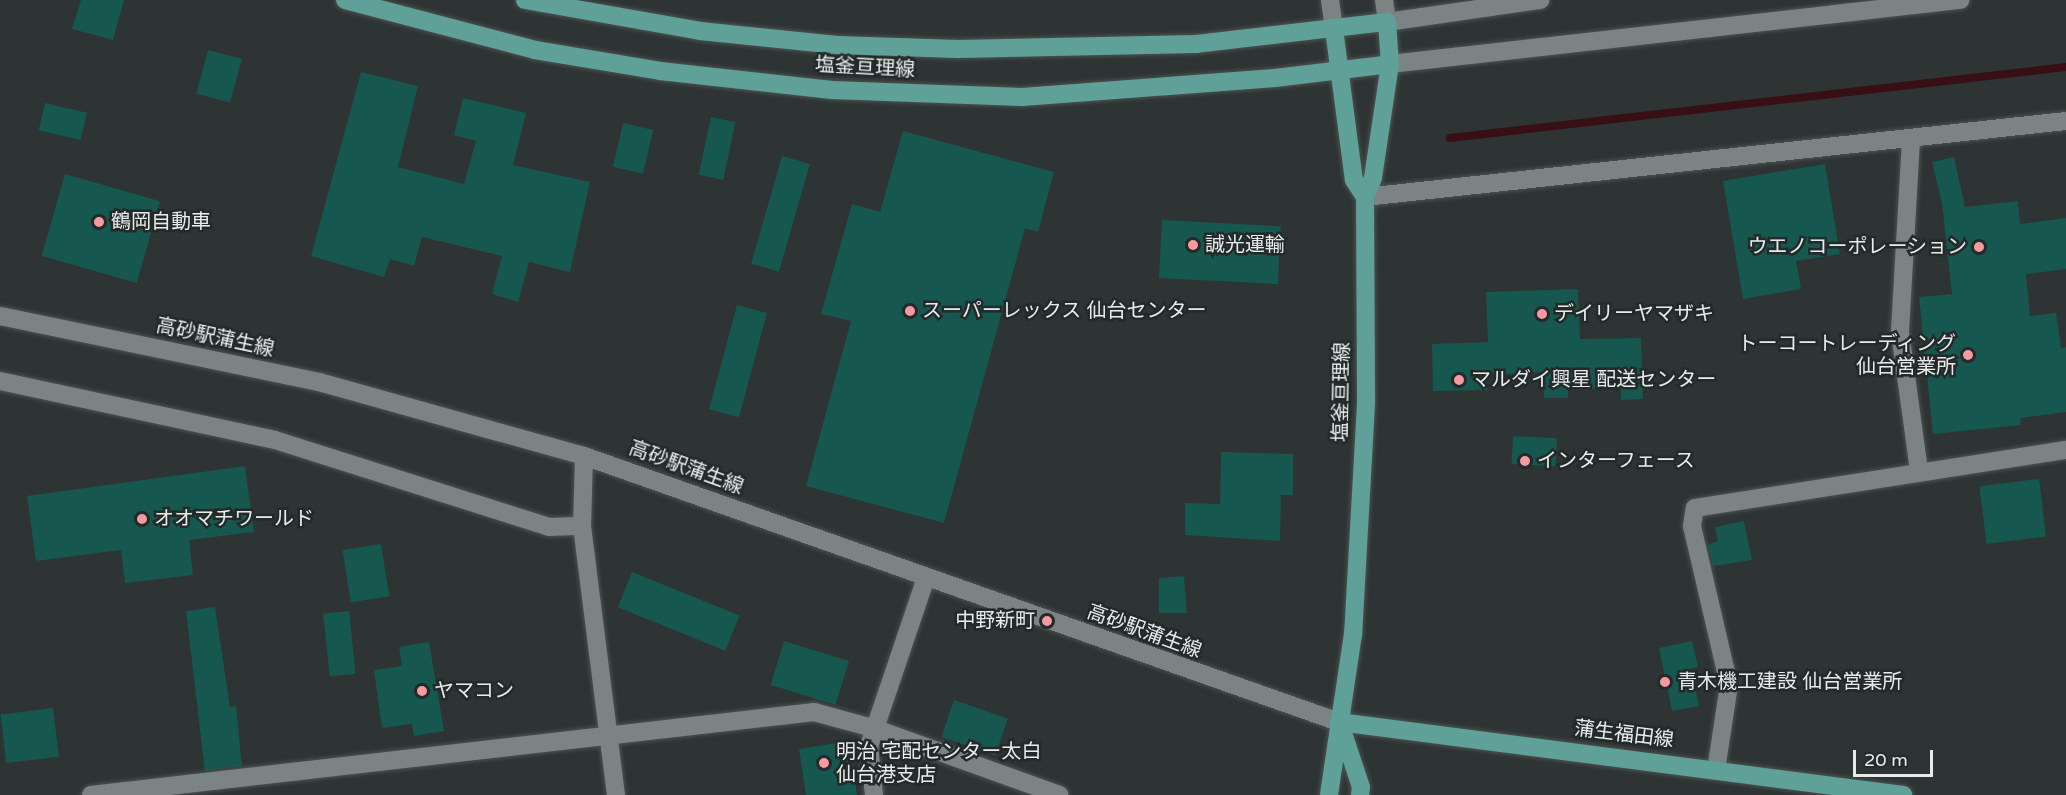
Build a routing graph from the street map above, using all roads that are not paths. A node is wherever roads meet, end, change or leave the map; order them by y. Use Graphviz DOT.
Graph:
graph roads {
  1 [pos="345,0"];
  2 [pos="525,0"];
  3 [pos="1330,0"];
  4 [pos="1384,0"];
  5 [pos="1540,0"];
  6 [pos="1960,0"];
  7 [pos="549,3"];
  8 [pos="1387,22"];
  9 [pos="1334,29"];
  10 [pos="1390,64"];
  11 [pos="1337,72"];
  12 [pos="2066,121"];
  13 [pos="1911,140"];
  14 [pos="1365,197"];
  15 [pos="0,316"];
  16 [pos="0,381"];
  17 [pos="2066,450"];
  18 [pos="584,456"];
  19 [pos="1919,470"];
  20 [pos="582,526"];
  21 [pos="926,578"];
  22 [pos="1340,722"];
  23 [pos="876,729"];
  24 [pos="609,733"];
  25 [pos="1716,770"];
  26 [pos="91,795"];
  27 [pos="616,795"];
  28 [pos="874,795"];
  29 [pos="1059,795"];
  30 [pos="1329,795"];
  31 [pos="1360,795"];
  32 [pos="1903,795"];
  1 -- 11 [label="main road, 塩釜亘理線"];
  2 -- 7 [label="main road, 塩釜亘理線"];
  3 -- 9 [label="street"];
  4 -- 8 [label="street"];
  5 -- 8 [label="street"];
  6 -- 10 [label="street"];
  7 -- 9 [label="main road, 塩釜亘理線"];
  8 -- 9 [label="main road, 塩釜亘理線"];
  8 -- 10 [label="main road, 塩釜亘理線"];
  9 -- 11 [label="main road"];
  10 -- 11 [label="main road, 塩釜亘理線"];
  10 -- 14 [label="main road, 塩釜亘理線"];
  11 -- 14 [label="main road"];
  12 -- 13 [label="street"];
  13 -- 14 [label="street"];
  13 -- 19 [label="street"];
  14 -- 22 [label="main road, 塩釜亘理線"];
  15 -- 18 [label="street, 高砂駅蒲生線"];
  16 -- 20 [label="street"];
  17 -- 19 [label="street"];
  18 -- 20 [label="street"];
  18 -- 21 [label="street, 高砂駅蒲生線"];
  19 -- 25 [label="street"];
  20 -- 24 [label="street"];
  21 -- 22 [label="street, 高砂駅蒲生線"];
  21 -- 23 [label="street"];
  22 -- 25 [label="main road, 蒲生福田線"];
  22 -- 30 [label="main road, 塩釜亘理線"];
  22 -- 31 [label="main road, 塩釜亘理線"];
  23 -- 24 [label="street"];
  23 -- 28 [label="street"];
  23 -- 29 [label="street"];
  24 -- 26 [label="street"];
  24 -- 27 [label="street"];
  25 -- 32 [label="main road, 蒲生福田線"];
}
